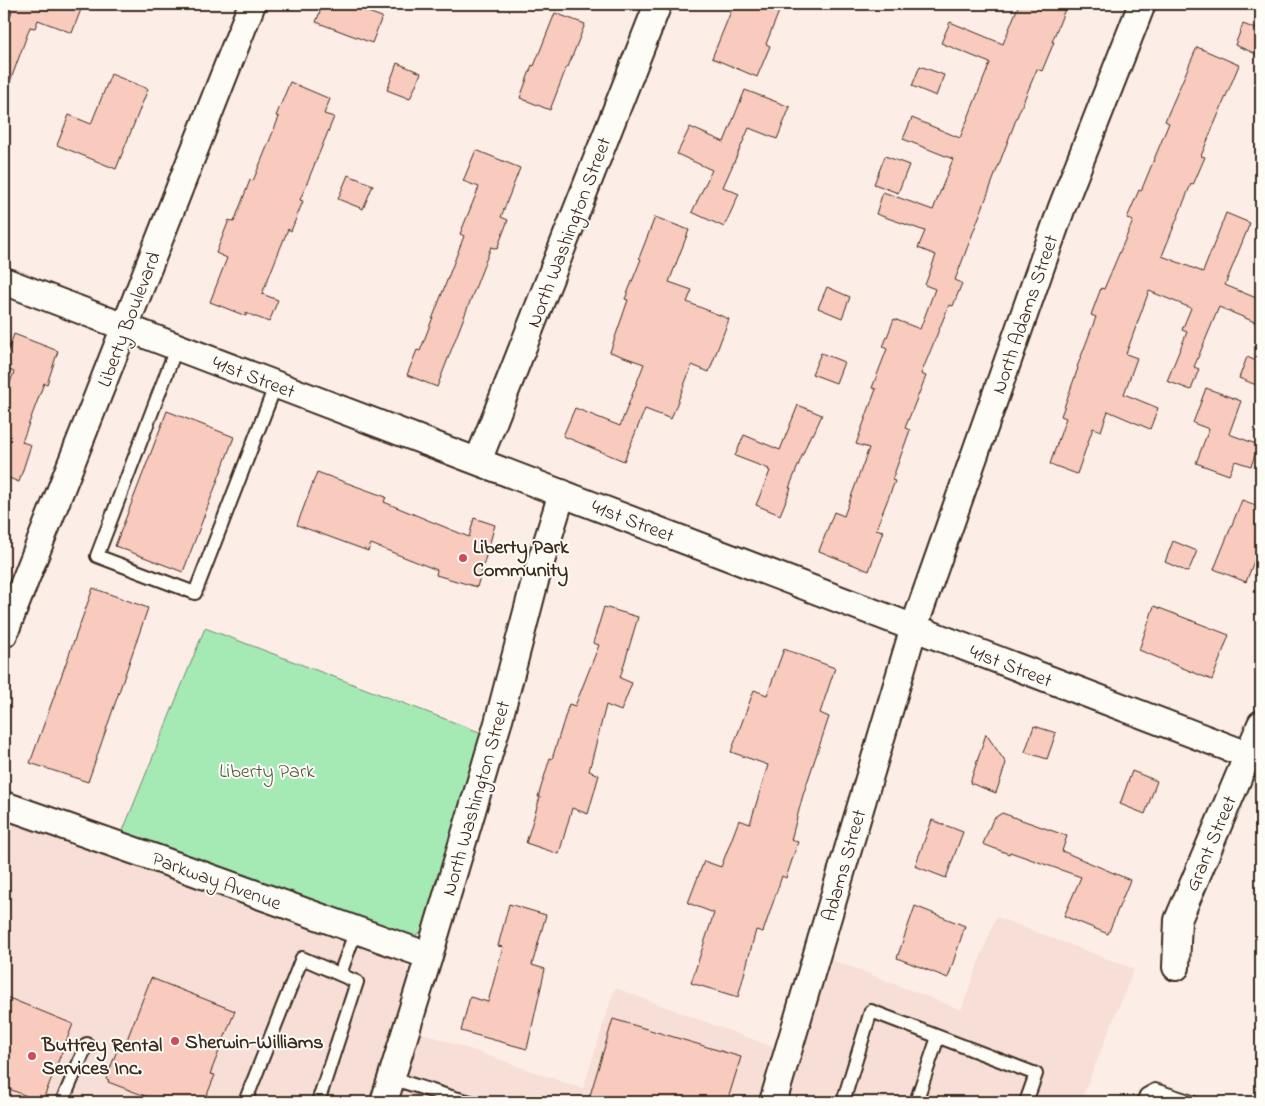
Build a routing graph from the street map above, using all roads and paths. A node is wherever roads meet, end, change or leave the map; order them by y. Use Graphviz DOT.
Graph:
graph roads {
  1 [pos="252,4"];
  2 [pos="658,4"];
  3 [pos="1142,4"];
  4 [pos="4,280"];
  5 [pos="125,326"];
  6 [pos="176,346"];
  7 [pos="276,384"];
  8 [pos="478,461"];
  9 [pos="562,493"];
  10 [pos="914,627"];
  11 [pos="4,634"];
  12 [pos="1261,724"];
  13 [pos="1255,758"];
  14 [pos="4,805"];
  15 [pos="356,930"];
  16 [pos="429,956"];
  17 [pos="1176,967"];
  18 [pos="340,974"];
  19 [pos="938,1037"];
  20 [pos="87,1044"];
  21 [pos="387,1090"];
  22 [pos="450,1100"];
  23 [pos="62,1102"];
  24 [pos="244,1102"];
  25 [pos="318,1102"];
  26 [pos="471,1102"];
  27 [pos="773,1102"];
  28 [pos="843,1102"];
  29 [pos="916,1102"];
  30 [pos="1026,1102"];
  31 [pos="1143,1102"];
  32 [pos="1192,1102"];
  1 -- 5 [label="street, Liberty Boulevard"];
  2 -- 8 [label="street, North Washington Street"];
  3 -- 10 [label="street, North Adams Street"];
  4 -- 5 [label="street, 41st Street"];
  5 -- 6 [label="street, 41st Street"];
  5 -- 11 [label="street, Liberty Boulevard"];
  6 -- 7 [label="street, 41st Street"];
  6 -- 7 [label="lane"];
  7 -- 8 [label="street, 41st Street"];
  8 -- 9 [label="street, 41st Street"];
  9 -- 10 [label="street, 41st Street"];
  9 -- 16 [label="street, North Washington Street"];
  10 -- 13 [label="street, 41st Street"];
  10 -- 27 [label="street, Adams Street"];
  12 -- 13 [label="street, Grant Street"];
  13 -- 17 [label="street, Grant Street"];
  14 -- 15 [label="street, Parkway Avenue"];
  15 -- 16 [label="street, Parkway Avenue"];
  15 -- 18 [label="lane"];
  16 -- 21 [label="street, North Washington Street"];
  18 -- 24 [label="lane"];
  18 -- 25 [label="lane"];
  19 -- 28 [label="lane"];
  19 -- 29 [label="lane"];
  19 -- 30 [label="lane"];
  20 -- 23 [label="lane"];
  21 -- 22 [label="lane"];
  22 -- 26 [label="lane"];
  31 -- 32 [label="lane"];
}
